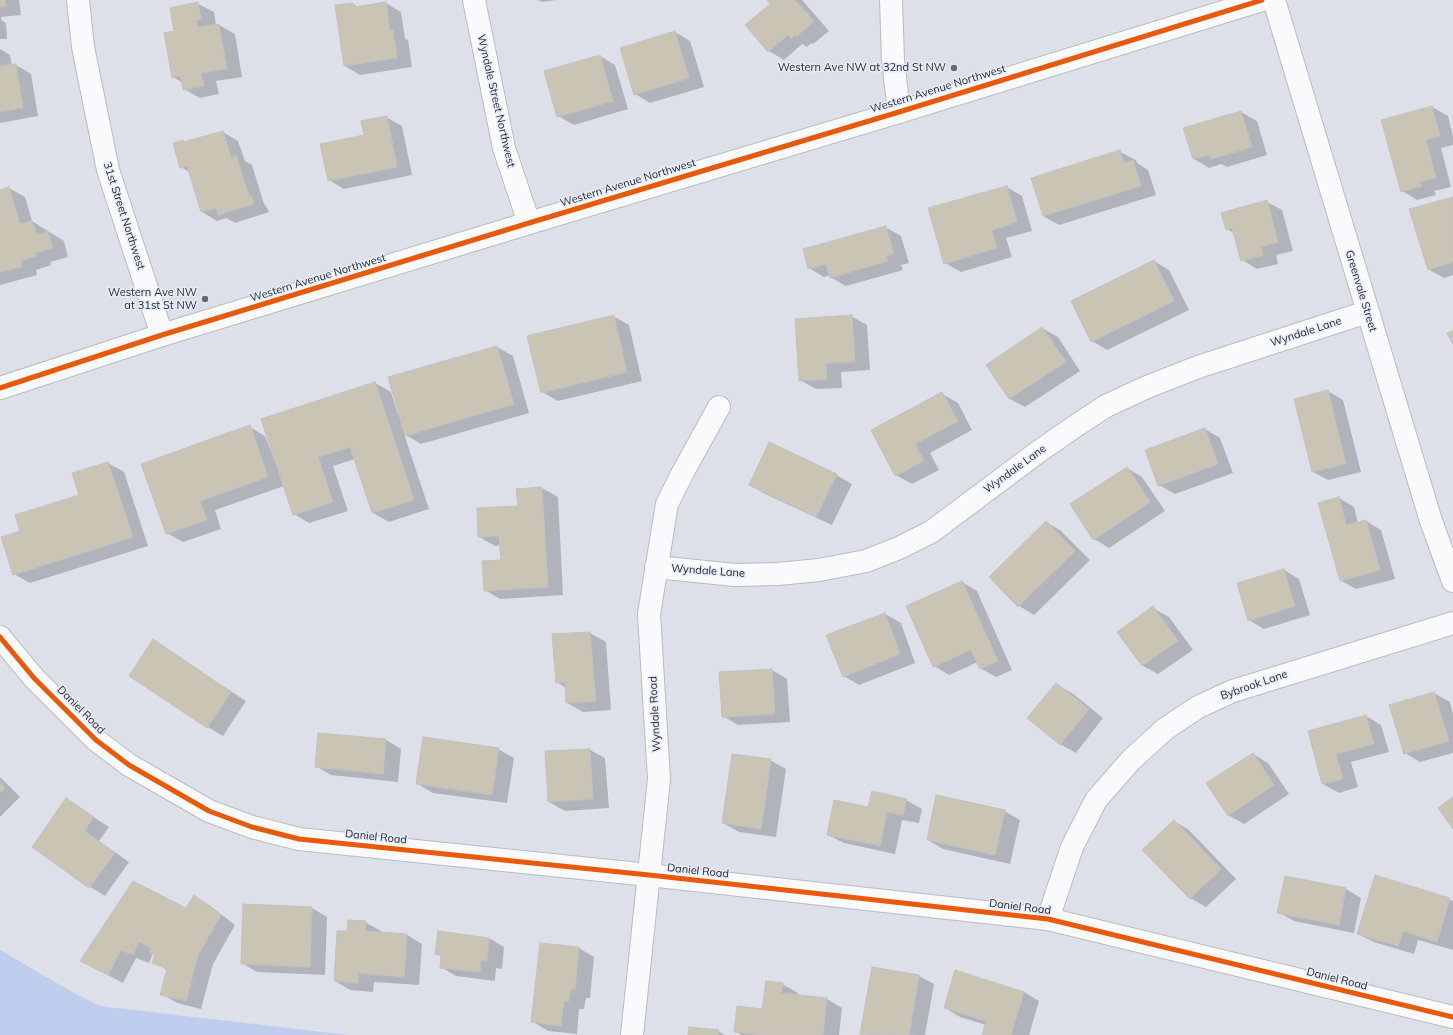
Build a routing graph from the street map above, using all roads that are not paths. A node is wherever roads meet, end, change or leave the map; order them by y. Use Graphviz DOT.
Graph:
graph roads {
  1 [pos="78,0"];
  2 [pos="474,0"];
  3 [pos="892,0"];
  4 [pos="1262,0"];
  5 [pos="1274,0"];
  6 [pos="899,112"];
  7 [pos="529,223"];
  8 [pos="1367,312"];
  9 [pos="162,335"];
  10 [pos="0,388"];
  11 [pos="719,407"];
  12 [pos="656,567"];
  13 [pos="1453,581"];
  14 [pos="1453,623"];
  15 [pos="0,637"];
  16 [pos="649,875"];
  17 [pos="1048,919"];
  18 [pos="1453,1017"];
  19 [pos="632,1035"];
  1 -- 9 [label="street, 31st Street Northwest"];
  2 -- 7 [label="street, Wyndale Street Northwest"];
  3 -- 6 [label="street"];
  4 -- 6 [label="street, Western Avenue Northwest"];
  5 -- 8 [label="street, Greenvale Street"];
  6 -- 7 [label="street, Western Avenue Northwest"];
  7 -- 9 [label="street, Western Avenue Northwest"];
  8 -- 12 [label="street, Wyndale Lane"];
  8 -- 13 [label="street, Greenvale Street"];
  9 -- 10 [label="street, Western Avenue Northwest"];
  11 -- 12 [label="street, Wyndale Road"];
  12 -- 16 [label="street, Wyndale Road"];
  14 -- 17 [label="street, Bybrook Lane"];
  15 -- 16 [label="street, Daniel Road"];
  16 -- 17 [label="street, Daniel Road"];
  16 -- 19 [label="street, Wyndale Road"];
  17 -- 18 [label="street, Daniel Road"];
}
